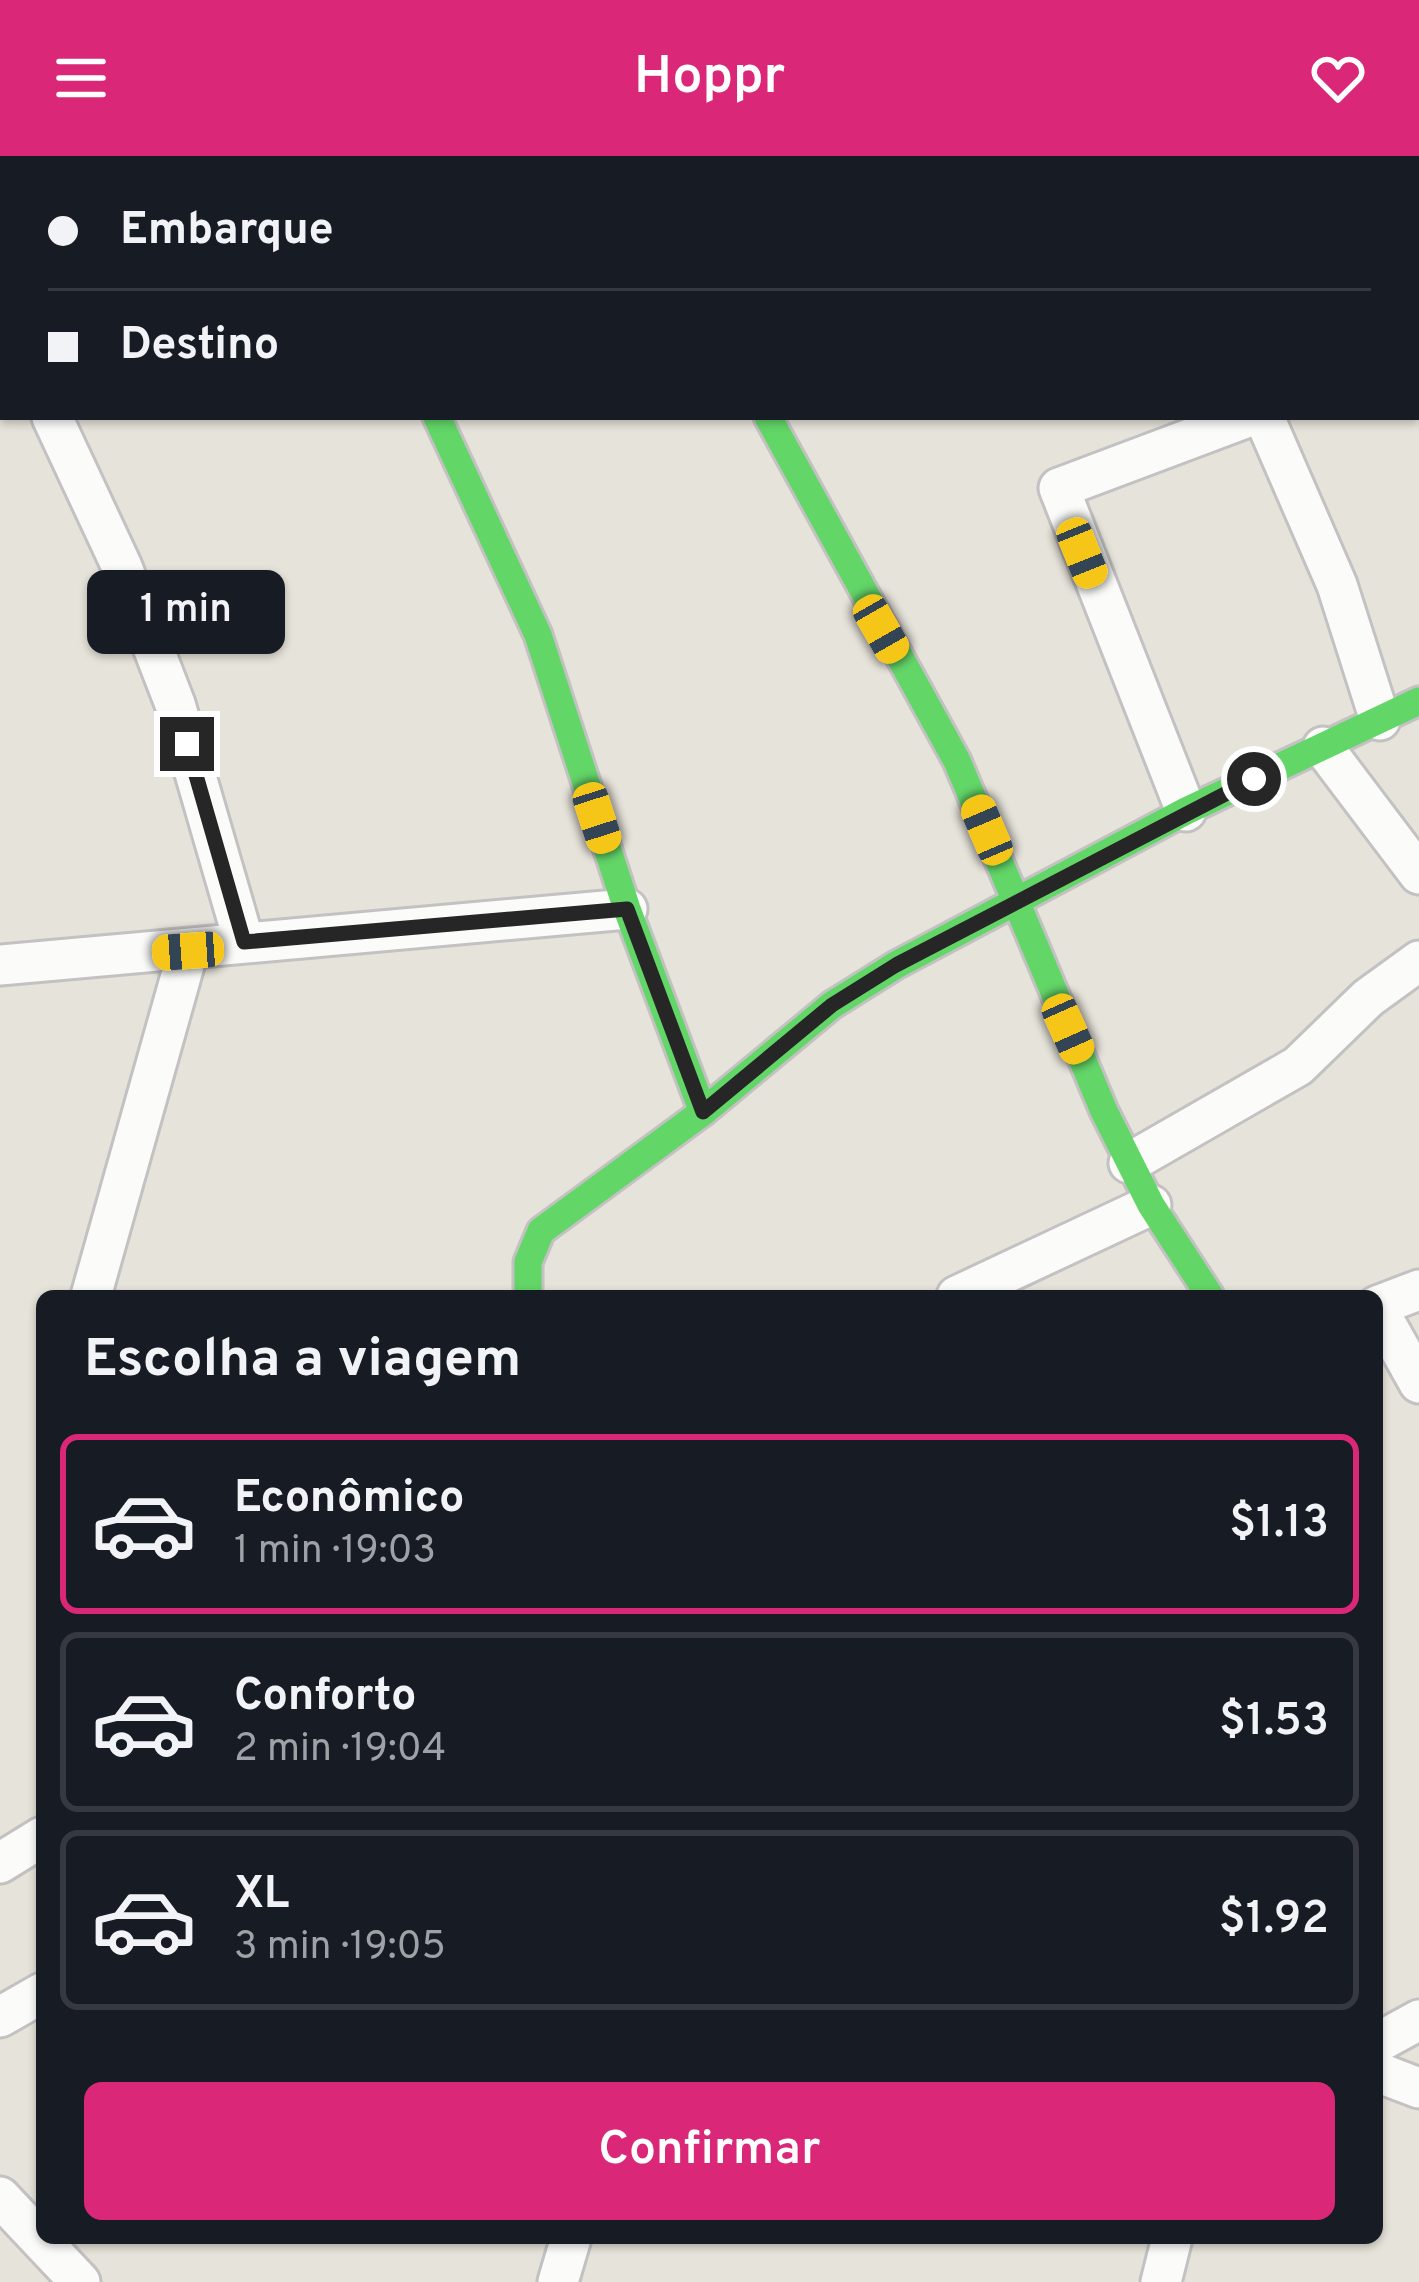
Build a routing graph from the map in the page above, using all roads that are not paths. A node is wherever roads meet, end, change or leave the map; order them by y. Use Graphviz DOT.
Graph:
graph roads {
  1 [pos="53,420"];
  2 [pos="438,420"];
  3 [pos="770,420"];
  4 [pos="1240,420"];
  5 [pos="1265,420"];
  6 [pos="1419,701"];
  7 [pos="1380,720"];
  8 [pos="1323,747"];
  9 [pos="1186,811"];
  10 [pos="1419,874"];
  11 [pos="1017,899"];
  12 [pos="627,909"];
  13 [pos="244,942"];
  14 [pos="188,951"];
  15 [pos="1419,961"];
  16 [pos="0,965"];
  17 [pos="703,1112"];
  18 [pos="1129,1162"];
  19 [pos="1151,1205"];
  20 [pos="94,1290"];
  21 [pos="527,1290"];
  22 [pos="970,1290"];
  23 [pos="1206,1290"];
  24 [pos="1419,1291"];
  25 [pos="1383,1305"];
  26 [pos="1383,1318"];
  27 [pos="1419,1383"];
  28 [pos="36,1841"];
  29 [pos="0,1863"];
  30 [pos="36,1996"];
  31 [pos="0,2017"];
  32 [pos="1419,2020"];
  33 [pos="1383,2040"];
  34 [pos="1383,2074"];
  35 [pos="1419,2088"];
  36 [pos="0,2197"];
  37 [pos="36,2228"];
  38 [pos="49,2244"];
  39 [pos="569,2244"];
  40 [pos="1170,2244"];
  41 [pos="80,2282"];
  42 [pos="558,2282"];
  43 [pos="1161,2282"];
  1 -- 13 [label="street"];
  2 -- 12 [label="street"];
  3 -- 11 [label="street"];
  4 -- 9 [label="street"];
  5 -- 7 [label="street"];
  6 -- 7 [label="street"];
  7 -- 8 [label="street"];
  8 -- 9 [label="street"];
  8 -- 10 [label="street"];
  9 -- 11 [label="street"];
  11 -- 17 [label="street"];
  11 -- 18 [label="street"];
  12 -- 13 [label="street"];
  12 -- 17 [label="street"];
  13 -- 14 [label="street"];
  14 -- 16 [label="street"];
  14 -- 20 [label="street"];
  15 -- 18 [label="street"];
  17 -- 21 [label="street"];
  18 -- 19 [label="street"];
  19 -- 22 [label="street"];
  19 -- 23 [label="street"];
  24 -- 25 [label="street"];
  26 -- 27 [label="street"];
  28 -- 29 [label="street"];
  30 -- 31 [label="street"];
  32 -- 33 [label="street"];
  34 -- 35 [label="street"];
  36 -- 37 [label="street"];
  38 -- 41 [label="street"];
  39 -- 42 [label="street"];
  40 -- 43 [label="street"];
}
